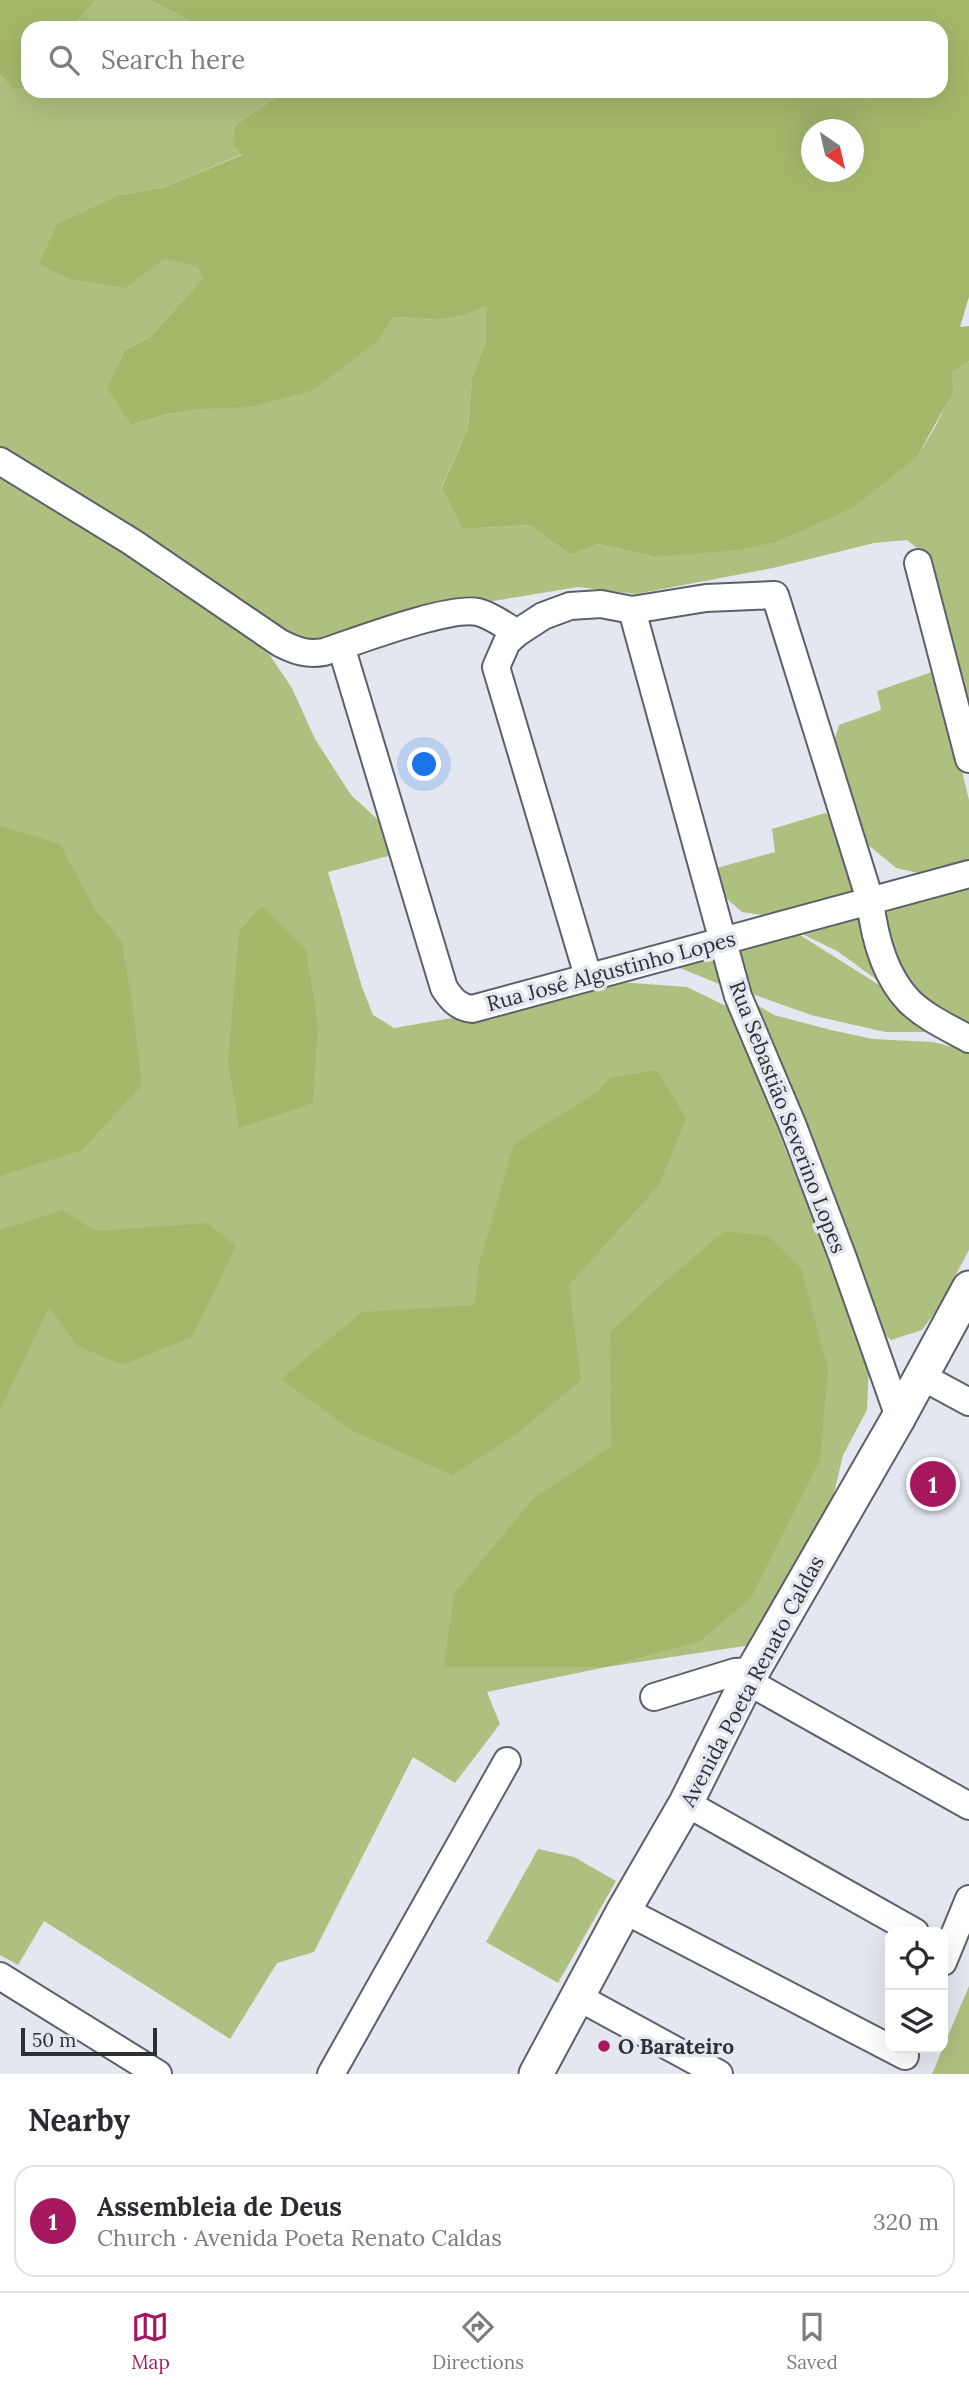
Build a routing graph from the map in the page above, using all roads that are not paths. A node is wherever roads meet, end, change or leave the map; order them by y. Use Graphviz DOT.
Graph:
graph roads {
  1 [pos="0,461"];
  2 [pos="918,563"];
  3 [pos="632,610"];
  4 [pos="517,633"];
  5 [pos="341,646"];
  6 [pos="969,759"];
  7 [pos="969,874"];
  8 [pos="870,900"];
  9 [pos="722,940"];
  10 [pos="588,976"];
  11 [pos="969,1039"];
  12 [pos="969,1288"];
  13 [pos="922,1376"];
  14 [pos="969,1402"];
  15 [pos="899,1417"];
  16 [pos="750,1676"];
  17 [pos="654,1698"];
  18 [pos="506,1760"];
  19 [pos="686,1803"];
  20 [pos="969,1806"];
  21 [pos="969,1899"];
  22 [pos="624,1910"];
  23 [pos="906,1927"];
  24 [pos="948,1945"];
  25 [pos="3,1986"];
  26 [pos="578,1997"];
  27 [pos="903,2059"];
  28 [pos="158,2074"];
  29 [pos="331,2074"];
  30 [pos="536,2074"];
  31 [pos="719,2074"];
  1 -- 5 [label="street"];
  2 -- 6 [label="street"];
  3 -- 4 [label="street"];
  3 -- 8 [label="street"];
  3 -- 9 [label="street, Rua Sebastião Severino Lopes"];
  4 -- 5 [label="street"];
  4 -- 10 [label="street"];
  5 -- 10 [label="street, Rua José Algustinho Lopes"];
  7 -- 8 [label="street, Rua José Algustinho Lopes"];
  8 -- 9 [label="street, Rua José Algustinho Lopes"];
  8 -- 11 [label="street"];
  9 -- 10 [label="street, Rua José Algustinho Lopes"];
  9 -- 15 [label="street, Rua Sebastião Severino Lopes"];
  12 -- 13 [label="main road, Avenida Poeta Renato Caldas"];
  13 -- 14 [label="street"];
  13 -- 15 [label="main road, Avenida Poeta Renato Caldas"];
  15 -- 16 [label="main road, Avenida Poeta Renato Caldas"];
  16 -- 17 [label="street"];
  16 -- 19 [label="main road, Avenida Poeta Renato Caldas"];
  16 -- 20 [label="street"];
  18 -- 29 [label="street"];
  19 -- 22 [label="main road, Avenida Poeta Renato Caldas"];
  19 -- 23 [label="street"];
  21 -- 24 [label="street"];
  22 -- 26 [label="main road, Avenida Poeta Renato Caldas"];
  22 -- 27 [label="street"];
  25 -- 28 [label="street"];
  26 -- 30 [label="main road, Avenida Poeta Renato Caldas"];
  26 -- 31 [label="street"];
}
